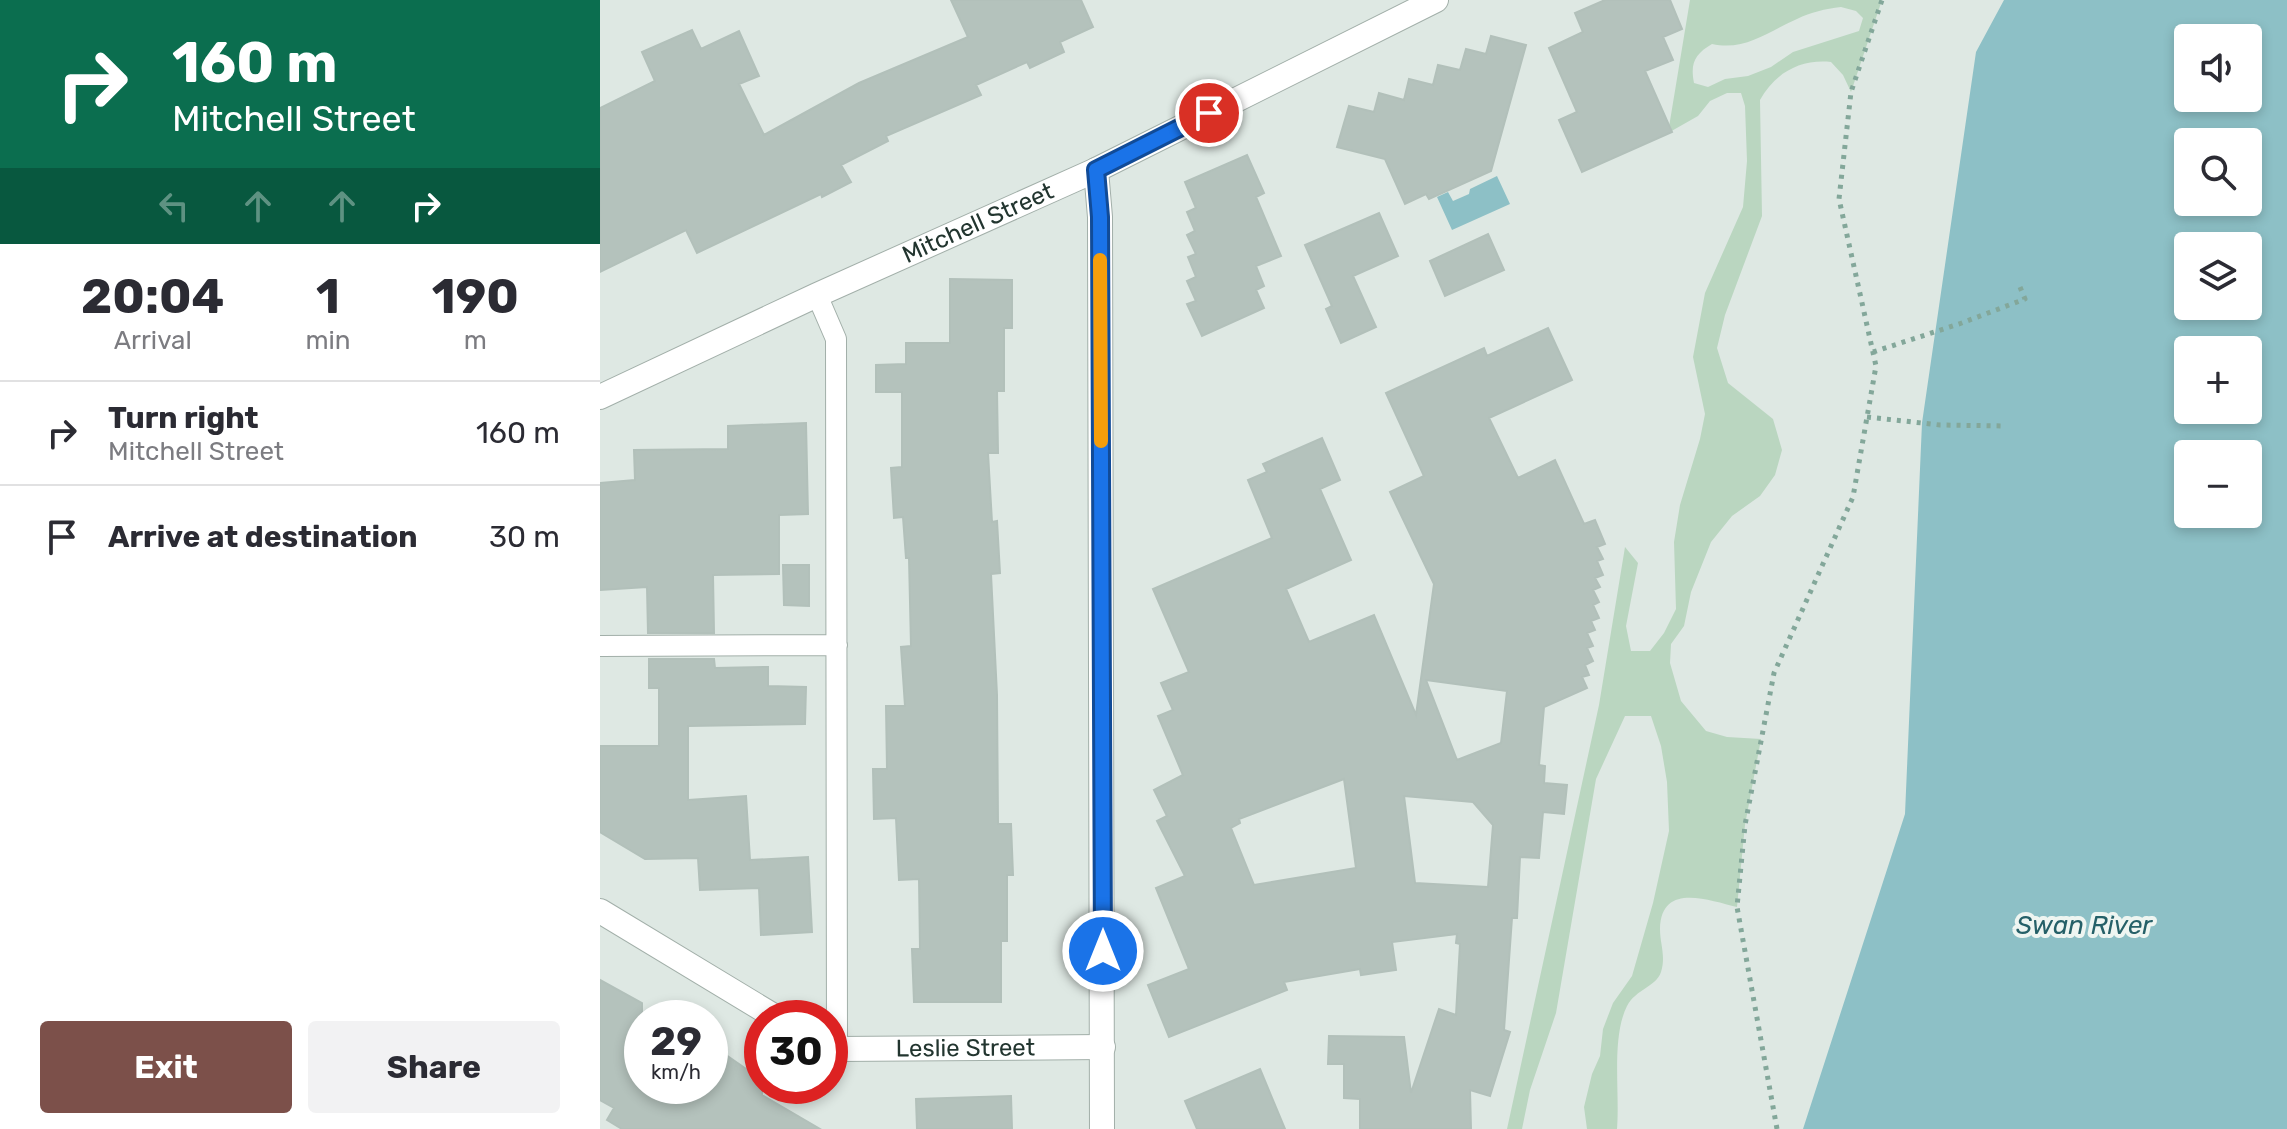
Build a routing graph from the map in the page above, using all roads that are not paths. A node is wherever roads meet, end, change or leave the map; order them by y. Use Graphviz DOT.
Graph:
graph roads {
  1 [pos="1436,0"];
  2 [pos="1096,170"];
  3 [pos="817,295"];
  4 [pos="600,397"];
  5 [pos="837,645"];
  6 [pos="600,646"];
  7 [pos="600,911"];
  8 [pos="747,1000"];
  9 [pos="834,1000"];
  10 [pos="848,1047"];
  11 [pos="1103,1047"];
  12 [pos="1102,1129"];
  1 -- 2 [label="street, Mitchell Street"];
  2 -- 3 [label="street, Mitchell Street"];
  2 -- 11 [label="street"];
  3 -- 4 [label="street, Mitchell Street"];
  3 -- 5 [label="lane"];
  5 -- 6 [label="lane"];
  5 -- 9 [label="lane"];
  7 -- 8 [label="street"];
  10 -- 11 [label="street, Leslie Street"];
  11 -- 12 [label="street"];
}
